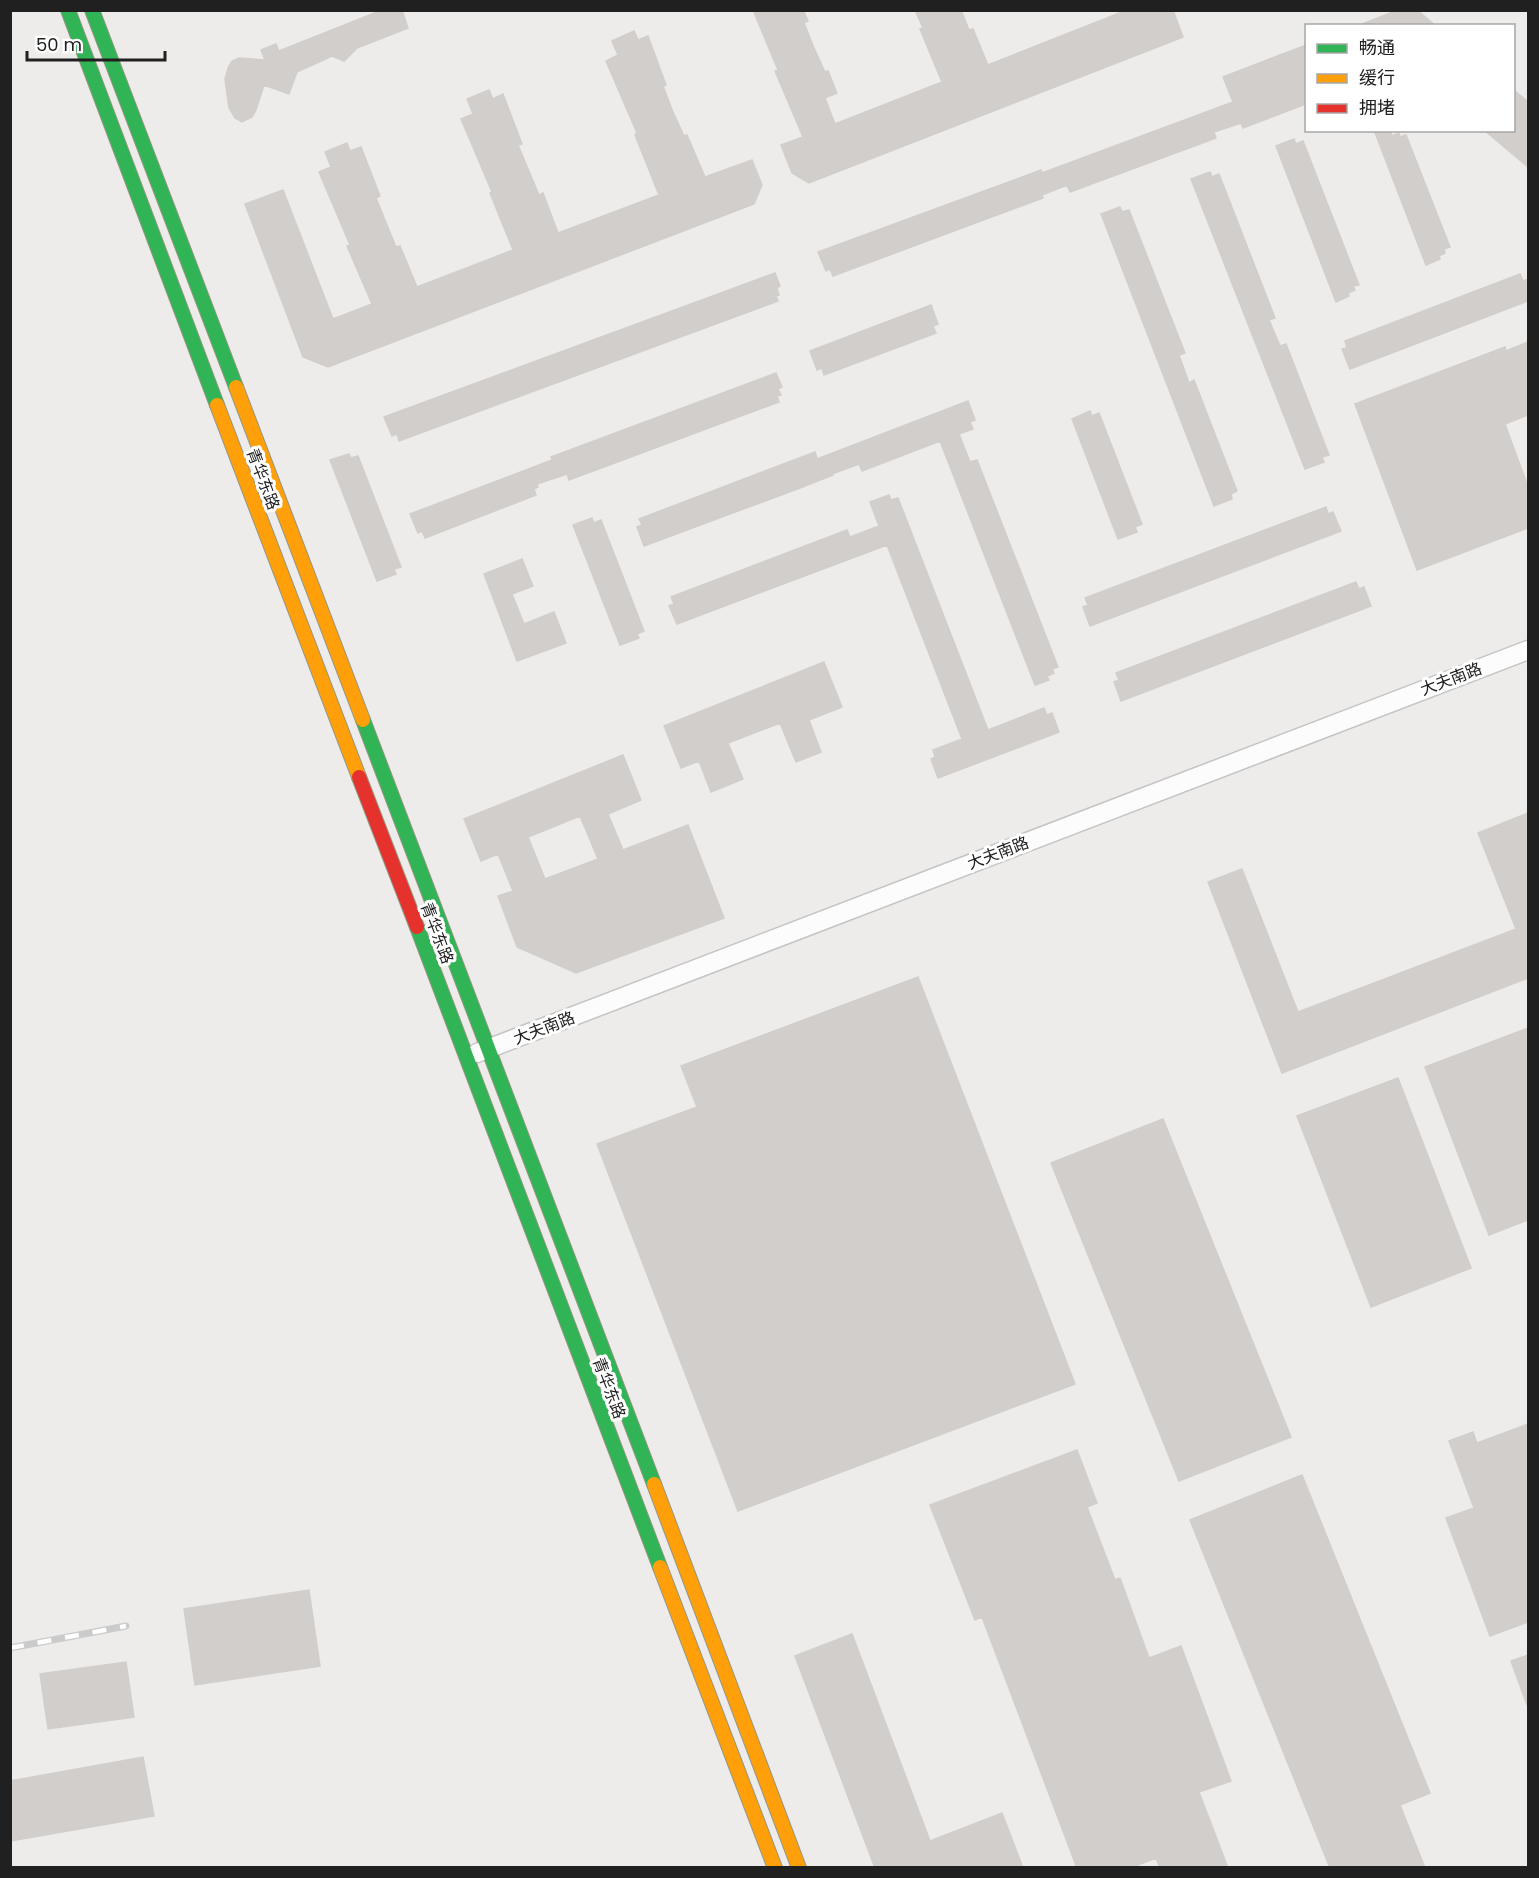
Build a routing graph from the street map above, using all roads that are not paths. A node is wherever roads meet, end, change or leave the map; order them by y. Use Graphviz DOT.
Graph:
graph roads {
  1 [pos="68,10"];
  2 [pos="92,10"];
  3 [pos="1528,650"];
  4 [pos="489,1048"];
  5 [pos="467,1057"];
  6 [pos="775,1868"];
  7 [pos="799,1868"];
  1 -- 5 [label="main road, 青华东路"];
  2 -- 4 [label="main road, 青华东路"];
  3 -- 4 [label="street, 大夫南路"];
  4 -- 5 [label="street, 大夫南路"];
  4 -- 7 [label="main road, 青华东路"];
  5 -- 6 [label="main road, 青华东路"];
}
